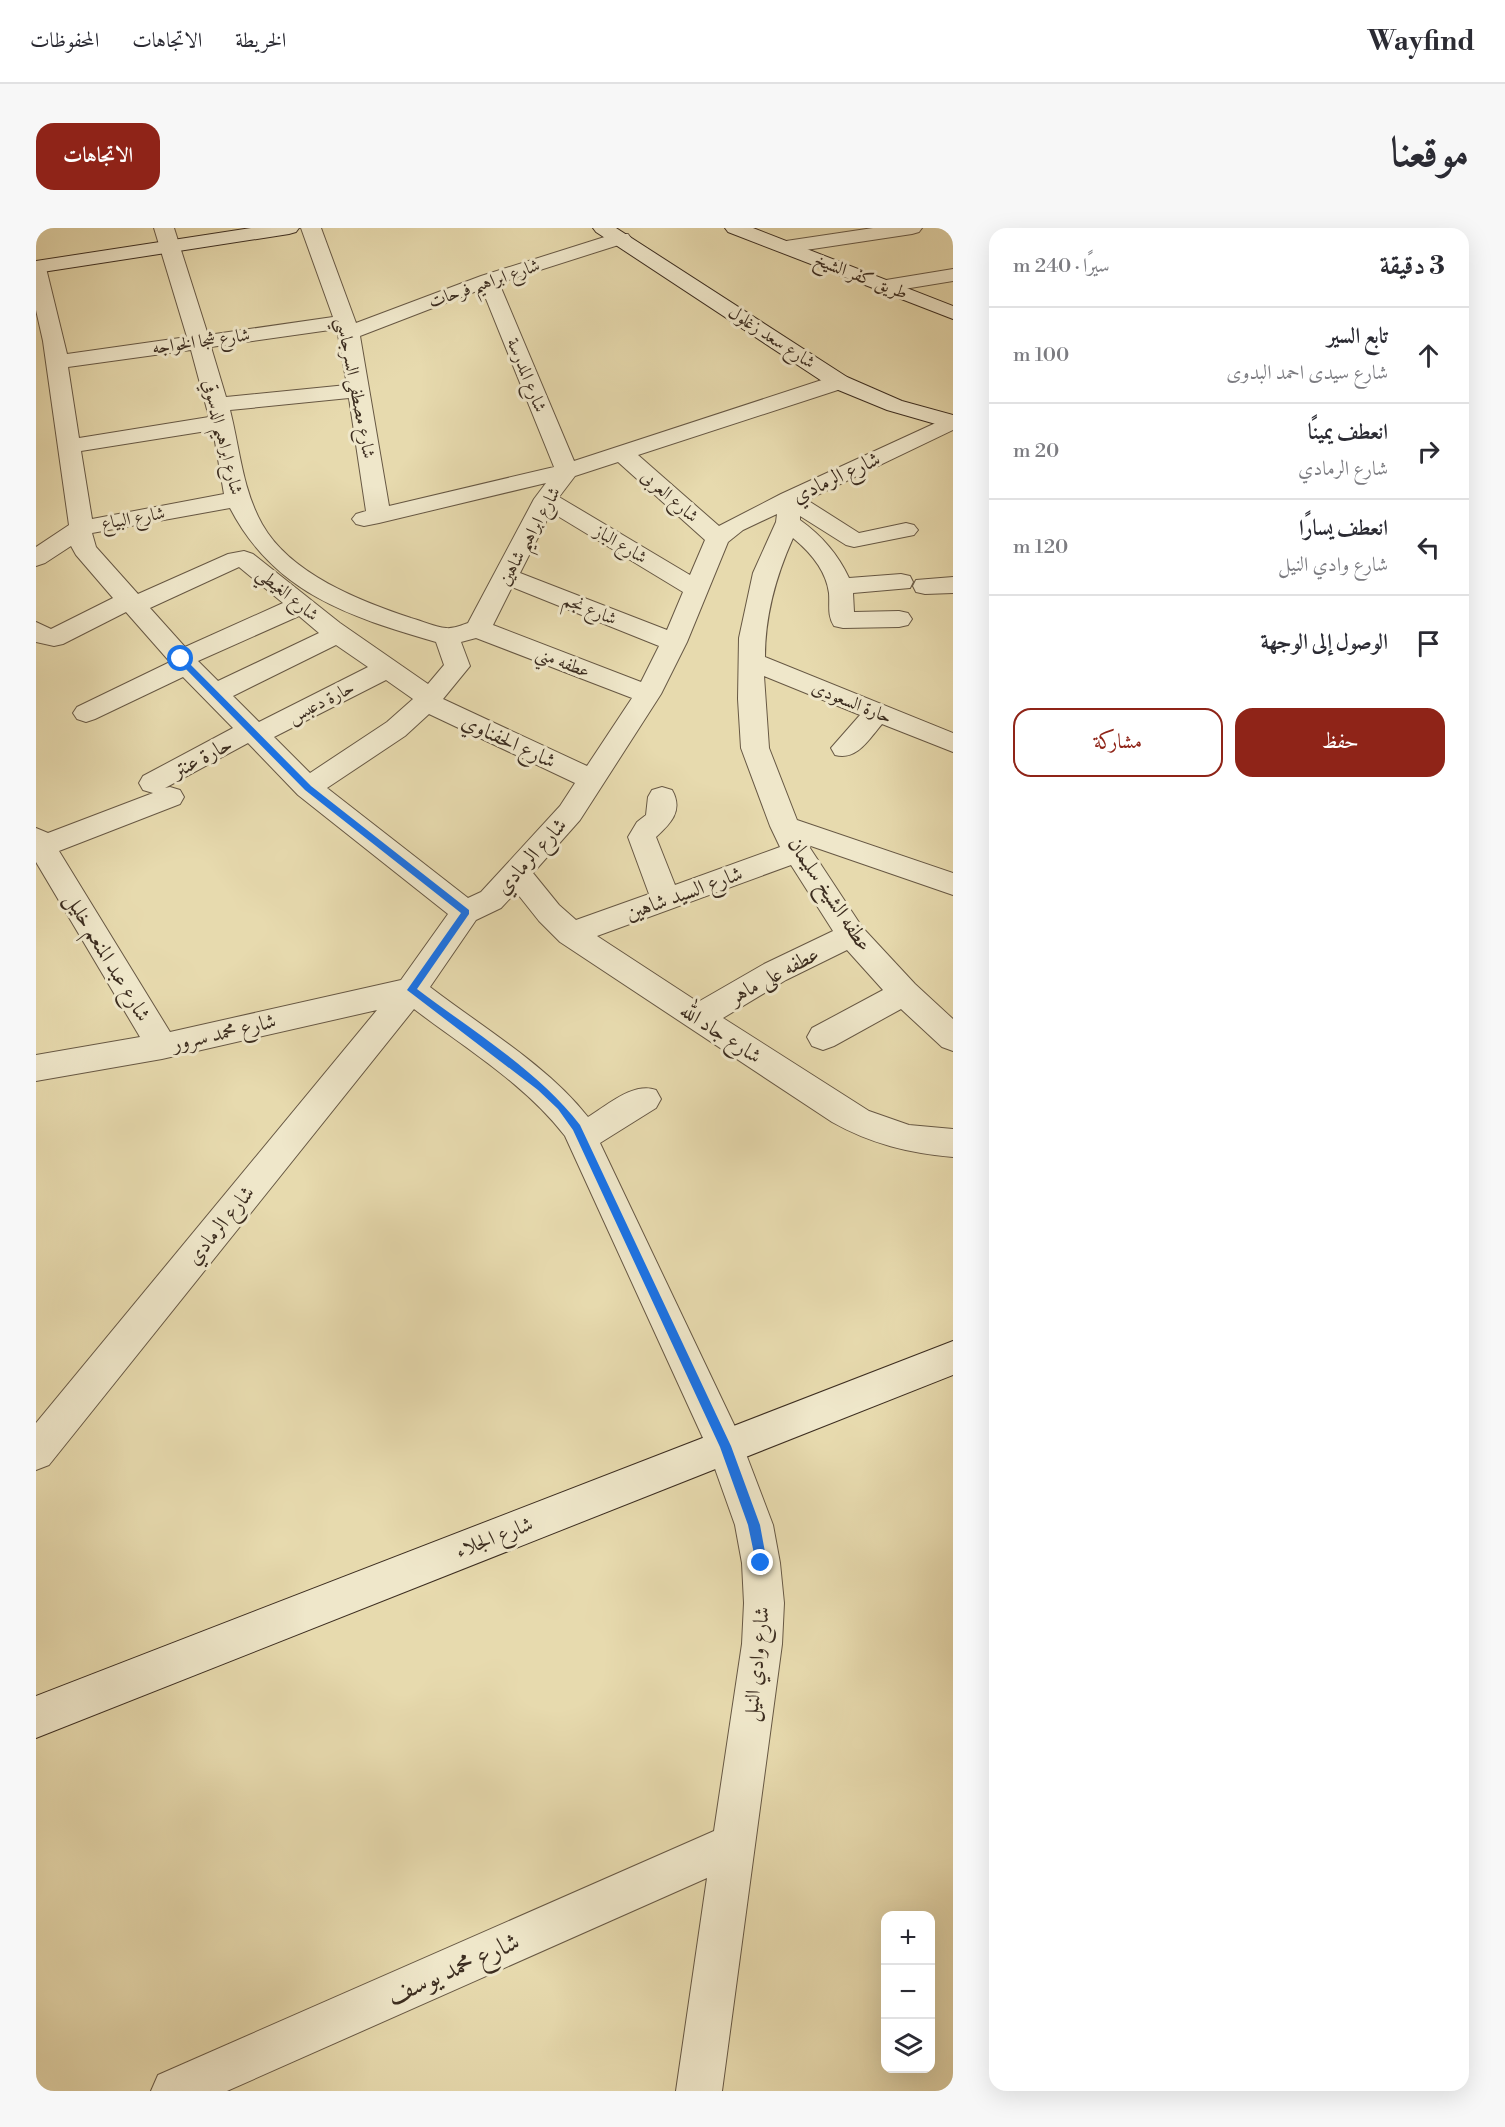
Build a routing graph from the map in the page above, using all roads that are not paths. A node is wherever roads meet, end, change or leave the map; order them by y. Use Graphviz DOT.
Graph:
graph roads {
  1 [pos="289,228"];
  2 [pos="311,228"];
  3 [pos="735,228"];
  4 [pos="912,228"];
  5 [pos="617,231"];
  6 [pos="166,237"];
  7 [pos="786,247"];
  8 [pos="36,267"];
  9 [pos="953,275"];
  10 [pos="488,280"];
  11 [pos="886,286"];
  12 [pos="953,313"];
  13 [pos="347,328"];
  14 [pos="199,341"];
  15 [pos="61,347"];
  16 [pos="839,382"];
  17 [pos="359,390"];
  18 [pos="220,413"];
  19 [pos="953,422"];
  20 [pos="69,446"];
  21 [pos="622,453"];
  22 [pos="567,471"];
  23 [pos="238,499"];
  24 [pos="546,499"];
  25 [pos="788,511"];
  26 [pos="81,528"];
  27 [pos="906,530"];
  28 [pos="718,538"];
  29 [pos="36,558"];
  30 [pos="506,576"];
  31 [pos="901,582"];
  32 [pos="953,585"];
  33 [pos="840,586"];
  34 [pos="925,586"];
  35 [pos="695,589"];
  36 [pos="131,603"];
  37 [pos="301,605"];
  38 [pos="899,619"];
  39 [pos="478,629"];
  40 [pos="36,630"];
  41 [pos="338,634"];
  42 [pos="447,637"];
  43 [pos="674,642"];
  44 [pos="751,661"];
  45 [pos="183,662"];
  46 [pos="387,668"];
  47 [pos="214,694"];
  48 [pos="648,694"];
  49 [pos="428,700"];
  50 [pos="878,713"];
  51 [pos="86,714"];
  52 [pos="253,733"];
  53 [pos="953,743"];
  54 [pos="845,748"];
  55 [pos="592,780"];
  56 [pos="308,788"];
  57 [pos="662,797"];
  58 [pos="784,826"];
  59 [pos="39,843"];
  60 [pos="797,852"];
  61 [pos="516,872"];
  62 [pos="953,884"];
  63 [pos="666,900"];
  64 [pos="466,912"];
  65 [pos="571,934"];
  66 [pos="851,935"];
  67 [pos="411,990"];
  68 [pos="904,993"];
  69 [pos="697,1018"];
  70 [pos="823,1037"];
  71 [pos="953,1038"];
  72 [pos="162,1046"];
  73 [pos="36,1068"];
  74 [pos="645,1099"];
  75 [pos="582,1137"];
  76 [pos="953,1143"];
  77 [pos="953,1358"];
  78 [pos="725,1446"];
  79 [pos="36,1452"];
  80 [pos="36,1717"];
  81 [pos="732,1845"];
  82 [pos="174,2091"];
  83 [pos="699,2091"];
  1 -- 6 [label="street"];
  2 -- 13 [label="street, شارع مصطفى السرجاسي"];
  3 -- 7 [label="street, طريق كفر الشيخ"];
  4 -- 7 [label="street"];
  5 -- 10 [label="street, شارع ابراهيم فرحات"];
  5 -- 16 [label="street, شارع سعد زغلول"];
  6 -- 8 [label="street"];
  6 -- 14 [label="street, شارع ابراهيم الدسوقي"];
  7 -- 11 [label="street, طريق كفر الشيخ"];
  8 -- 15 [label="street"];
  9 -- 11 [label="street"];
  10 -- 13 [label="street, شارع ابراهيم فرحات"];
  10 -- 22 [label="street, شارع المدرسة"];
  11 -- 12 [label="street, طريق كفر الشيخ"];
  13 -- 14 [label="street, شارع شجا الخواجه"];
  13 -- 17 [label="street, شارع مصطفى السرجاسي"];
  14 -- 15 [label="street, شارع شجا الخواجه"];
  14 -- 18 [label="street, شارع ابراهيم الدسوقي"];
  15 -- 20 [label="street"];
  16 -- 19 [label="street, شارع سعد زغلول"];
  16 -- 21 [label="street, شارع ابراهيم شاهين"];
  17 -- 18 [label="street"];
  17 -- 22 [label="street, شارع مصطفى السرجاسي"];
  18 -- 20 [label="street"];
  18 -- 23 [label="street, شارع ابراهيم الدسوقي"];
  19 -- 25 [label="street, شارع الرمادي"];
  20 -- 26 [label="street"];
  21 -- 22 [label="street, شارع ابراهيم شاهين"];
  21 -- 28 [label="street, شارع العربى"];
  22 -- 24 [label="street, شارع ابراهيم شاهين"];
  23 -- 26 [label="street, شارع البياع"];
  23 -- 42 [label="street, شارع ابراهيم الدسوقي"];
  24 -- 30 [label="street, شارع ابراهيم شاهين"];
  24 -- 35 [label="street, شارع الباز"];
  25 -- 27 [label="street"];
  25 -- 28 [label="street, شارع الرمادي"];
  25 -- 33 [label="street"];
  25 -- 44 [label="street, عطفه الشيخ سليمان"];
  26 -- 29 [label="street, شارع البياع"];
  26 -- 36 [label="street"];
  28 -- 35 [label="street, شارع الرمادي"];
  30 -- 39 [label="street, شارع ابراهيم شاهين"];
  30 -- 43 [label="street, شارع نجم"];
  31 -- 33 [label="street"];
  32 -- 34 [label="street"];
  33 -- 38 [label="street"];
  35 -- 43 [label="street, شارع الرمادي"];
  36 -- 37 [label="street, شارع الغيطي"];
  36 -- 40 [label="street"];
  36 -- 45 [label="street"];
  37 -- 41 [label="street, شارع الغيطي"];
  37 -- 45 [label="street"];
  39 -- 42 [label="street"];
  39 -- 48 [label="street, عطفه مني"];
  41 -- 46 [label="street, شارع الغيطي"];
  41 -- 47 [label="street"];
  42 -- 49 [label="street"];
  43 -- 48 [label="street, شارع الرمادي"];
  44 -- 50 [label="street, حارة السعودى"];
  44 -- 58 [label="street, عطفه الشيخ سليمان"];
  45 -- 47 [label="street"];
  45 -- 51 [label="street"];
  46 -- 49 [label="street, شارع الغيطي"];
  46 -- 52 [label="street, حارة دعبس"];
  47 -- 52 [label="street"];
  48 -- 55 [label="street, شارع الرمادي"];
  49 -- 55 [label="street, شارع الحفناوي"];
  49 -- 56 [label="street"];
  50 -- 53 [label="street, حارة السعودى"];
  50 -- 54 [label="street"];
  52 -- 56 [label="street"];
  52 -- 59 [label="street, حارة عنتر"];
  55 -- 61 [label="street, شارع الرمادي"];
  56 -- 64 [label="street"];
  57 -- 63 [label="street"];
  58 -- 60 [label="street, عطفه الشيخ سليمان"];
  58 -- 62 [label="street, عطفه الشيخ سليمان"];
  59 -- 72 [label="street, شارع عبد المنعم خليل"];
  60 -- 63 [label="street, شارع السيد شاهين"];
  60 -- 66 [label="street, عطفه الشيخ سليمان"];
  61 -- 64 [label="street, شارع الرمادي"];
  61 -- 65 [label="street, شارع جاد الله"];
  63 -- 65 [label="street, شارع السيد شاهين"];
  64 -- 67 [label="street, شارع الرمادي"];
  65 -- 69 [label="street, شارع جاد الله"];
  66 -- 68 [label="street, عطفه الشيخ سليمان"];
  66 -- 69 [label="street, عطفه على ماهر"];
  67 -- 72 [label="street, شارع محمد سرور"];
  67 -- 75 [label="street, شارع وادي النيل"];
  67 -- 79 [label="street, شارع الرمادي"];
  68 -- 70 [label="street"];
  68 -- 71 [label="street, عطفه الشيخ سليمان"];
  69 -- 76 [label="street, شارع جاد الله"];
  72 -- 73 [label="street, شارع محمد سرور"];
  74 -- 75 [label="street"];
  75 -- 78 [label="street, شارع وادي النيل"];
  77 -- 78 [label="street, شارع الجلاء"];
  78 -- 80 [label="street, شارع الجلاء"];
  78 -- 81 [label="street, شارع وادي النيل"];
  81 -- 82 [label="street, شارع محمد يوسف"];
  81 -- 83 [label="street, شارع وادي النيل"];
}
